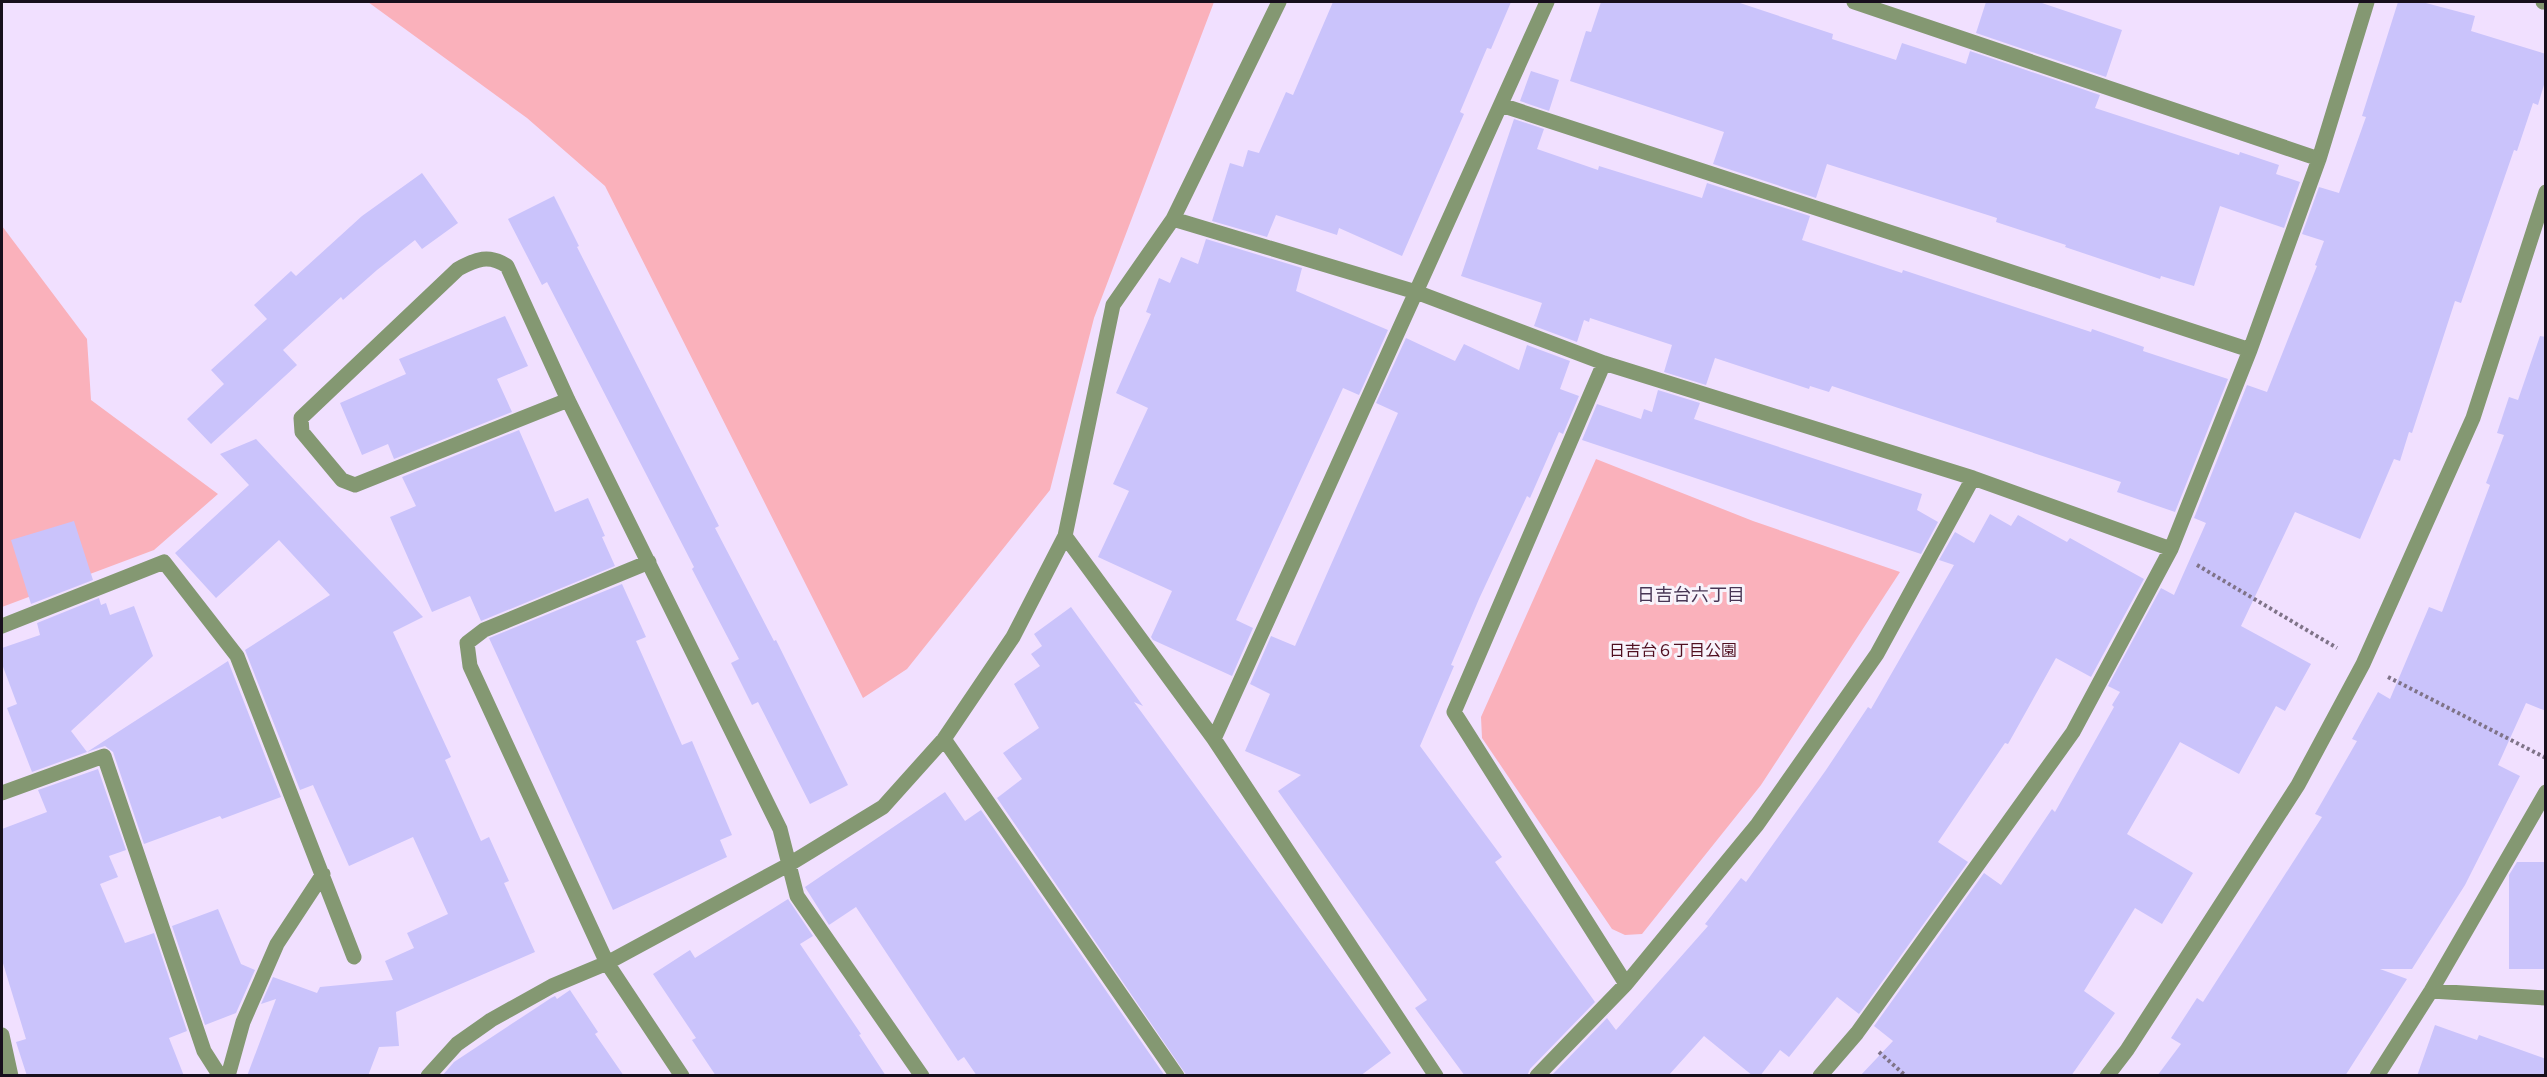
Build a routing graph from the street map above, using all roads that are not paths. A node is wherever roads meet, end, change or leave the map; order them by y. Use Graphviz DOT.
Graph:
graph roads {
  1 [pos="1279,2"];
  2 [pos="1547,2"];
  3 [pos="1854,2"];
  4 [pos="2367,2"];
  5 [pos="1500,105"];
  6 [pos="2319,159"];
  7 [pos="2546,192"];
  8 [pos="1173,219"];
  9 [pos="1416,292"];
  10 [pos="2250,350"];
  11 [pos="1604,363"];
  12 [pos="568,400"];
  13 [pos="1973,478"];
  14 [pos="1065,536"];
  15 [pos="2170,549"];
  16 [pos="649,562"];
  17 [pos="2,626"];
  18 [pos="944,739"];
  19 [pos="1214,739"];
  20 [pos="2546,792"];
  21 [pos="2,793"];
  22 [pos="788,865"];
  23 [pos="323,874"];
  24 [pos="354,957"];
  25 [pos="607,963"];
  26 [pos="1626,984"];
  27 [pos="2431,991"];
  28 [pos="2546,998"];
  29 [pos="2,1035"];
  30 [pos="12,1076"];
  31 [pos="220,1076"];
  32 [pos="228,1076"];
  33 [pos="428,1076"];
  34 [pos="682,1076"];
  35 [pos="922,1076"];
  36 [pos="1177,1076"];
  37 [pos="1436,1076"];
  38 [pos="1537,1076"];
  39 [pos="1820,1076"];
  40 [pos="2107,1076"];
  41 [pos="2377,1076"];
  1 -- 8 [label="street"];
  2 -- 5 [label="street"];
  3 -- 6 [label="street"];
  4 -- 6 [label="street"];
  5 -- 9 [label="street"];
  5 -- 10 [label="street"];
  6 -- 10 [label="street"];
  7 -- 40 [label="street"];
  8 -- 9 [label="street"];
  8 -- 14 [label="street"];
  9 -- 11 [label="street"];
  9 -- 19 [label="street"];
  10 -- 15 [label="street"];
  11 -- 13 [label="street"];
  11 -- 26 [label="street"];
  12 -- 12 [label="street"];
  12 -- 16 [label="street"];
  13 -- 15 [label="street"];
  13 -- 26 [label="street"];
  14 -- 18 [label="street"];
  14 -- 19 [label="street"];
  15 -- 39 [label="street"];
  16 -- 22 [label="street"];
  16 -- 25 [label="street"];
  17 -- 23 [label="street"];
  18 -- 22 [label="street"];
  18 -- 36 [label="street"];
  19 -- 37 [label="street"];
  20 -- 27 [label="street"];
  21 -- 31 [label="street"];
  22 -- 25 [label="street"];
  22 -- 35 [label="street"];
  23 -- 24 [label="street"];
  23 -- 32 [label="street"];
  25 -- 33 [label="street"];
  25 -- 34 [label="street"];
  26 -- 38 [label="street"];
  27 -- 28 [label="street"];
  27 -- 41 [label="street"];
  29 -- 30 [label="street"];
}
